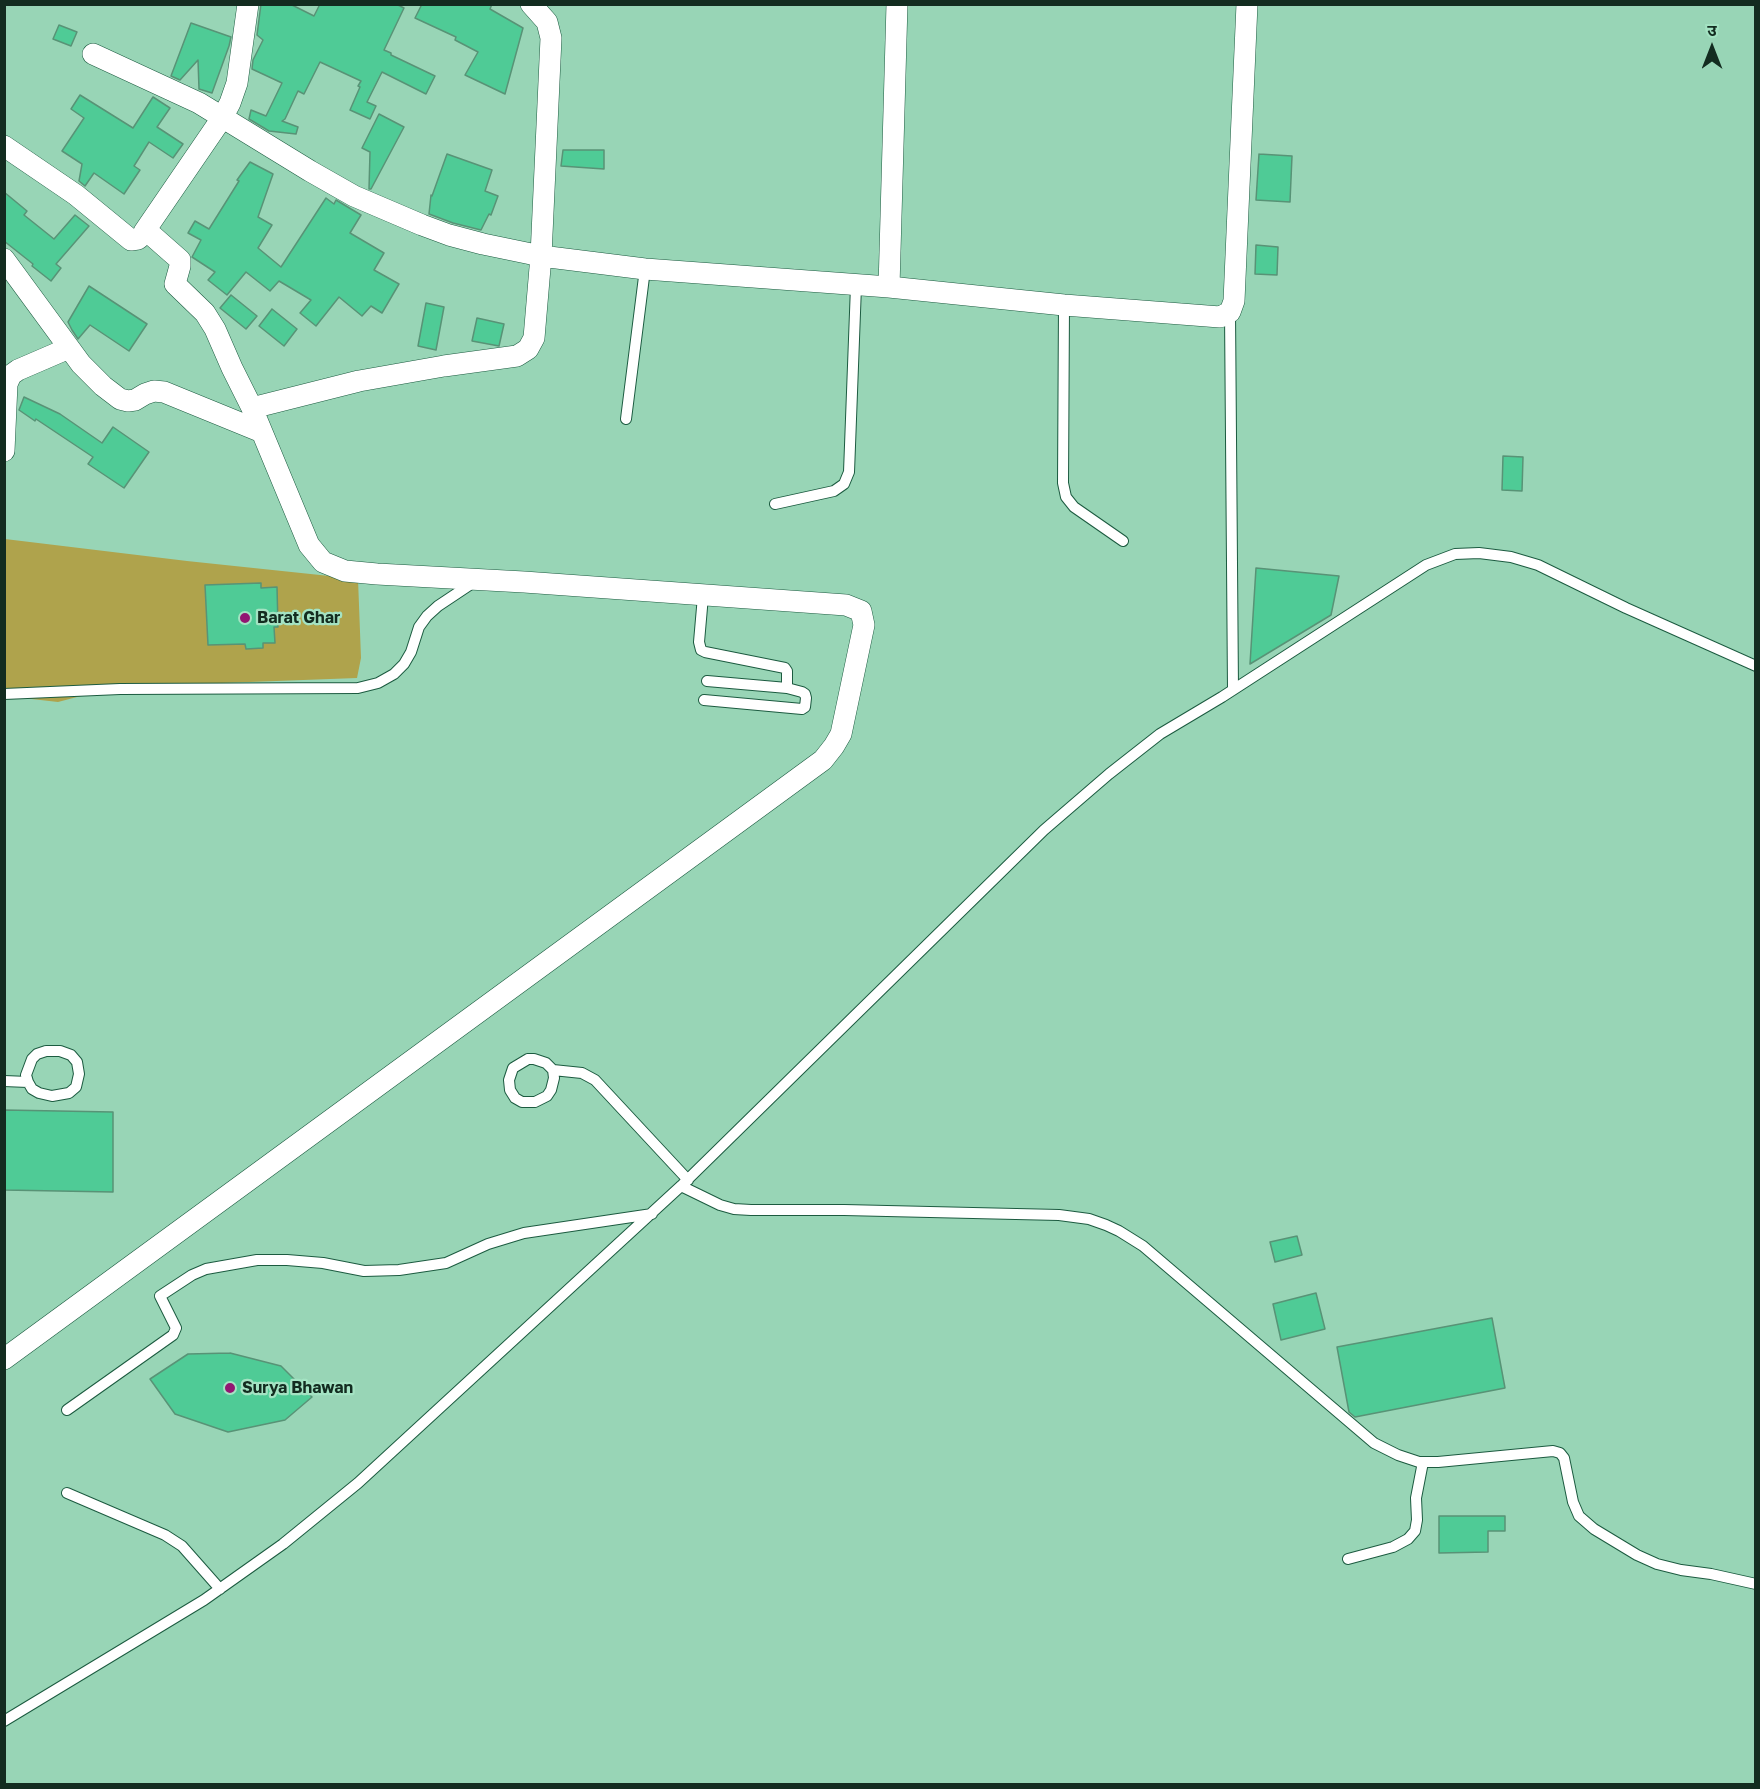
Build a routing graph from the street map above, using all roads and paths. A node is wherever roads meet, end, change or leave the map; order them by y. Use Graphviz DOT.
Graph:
graph roads {
  1 [pos="248,4"];
  2 [pos="531,4"];
  3 [pos="897,4"];
  4 [pos="1247,4"];
  5 [pos="93,54"];
  6 [pos="222,118"];
  7 [pos="4,146"];
  8 [pos="144,232"];
  9 [pos="541,256"];
  10 [pos="4,259"];
  11 [pos="645,269"];
  12 [pos="855,286"];
  13 [pos="889,288"];
  14 [pos="1064,304"];
  15 [pos="1230,312"];
  16 [pos="69,348"];
  17 [pos="252,408"];
  18 [pos="626,419"];
  19 [pos="262,432"];
  20 [pos="4,451"];
  21 [pos="775,504"];
  22 [pos="1124,541"];
  23 [pos="477,579"];
  24 [pos="703,596"];
  25 [pos="1755,666"];
  26 [pos="708,681"];
  27 [pos="787,688"];
  28 [pos="1233,690"];
  29 [pos="4,694"];
  30 [pos="704,700"];
  31 [pos="553,1070"];
  32 [pos="4,1081"];
  33 [pos="28,1082"];
  34 [pos="685,1183"];
  35 [pos="652,1214"];
  36 [pos="4,1359"];
  37 [pos="67,1410"];
  38 [pos="1422,1462"];
  39 [pos="67,1493"];
  40 [pos="1348,1559"];
  41 [pos="1755,1584"];
  42 [pos="220,1589"];
  43 [pos="4,1721"];
  1 -- 6 [label="street"];
  2 -- 9 [label="street"];
  3 -- 13 [label="street"];
  4 -- 15 [label="street"];
  5 -- 6 [label="street"];
  6 -- 8 [label="street"];
  6 -- 9 [label="street"];
  7 -- 8 [label="street"];
  8 -- 17 [label="street"];
  9 -- 11 [label="street"];
  9 -- 17 [label="street"];
  10 -- 16 [label="street"];
  11 -- 12 [label="street"];
  11 -- 18 [label="lane"];
  12 -- 13 [label="street"];
  12 -- 21 [label="lane"];
  13 -- 14 [label="street"];
  14 -- 15 [label="street"];
  14 -- 22 [label="lane"];
  15 -- 28 [label="lane"];
  16 -- 19 [label="street"];
  16 -- 20 [label="street"];
  17 -- 19 [label="street"];
  19 -- 23 [label="street"];
  23 -- 24 [label="street"];
  23 -- 29 [label="lane"];
  24 -- 27 [label="lane"];
  24 -- 36 [label="street"];
  25 -- 28 [label="lane"];
  26 -- 27 [label="lane"];
  27 -- 30 [label="lane"];
  28 -- 34 [label="lane"];
  31 -- 31 [label="lane"];
  31 -- 34 [label="lane"];
  32 -- 33 [label="lane"];
  33 -- 33 [label="lane"];
  34 -- 35 [label="lane"];
  34 -- 38 [label="lane"];
  35 -- 37 [label="lane"];
  35 -- 42 [label="lane"];
  38 -- 40 [label="lane"];
  38 -- 41 [label="lane"];
  39 -- 42 [label="lane"];
  42 -- 43 [label="lane"];
}
